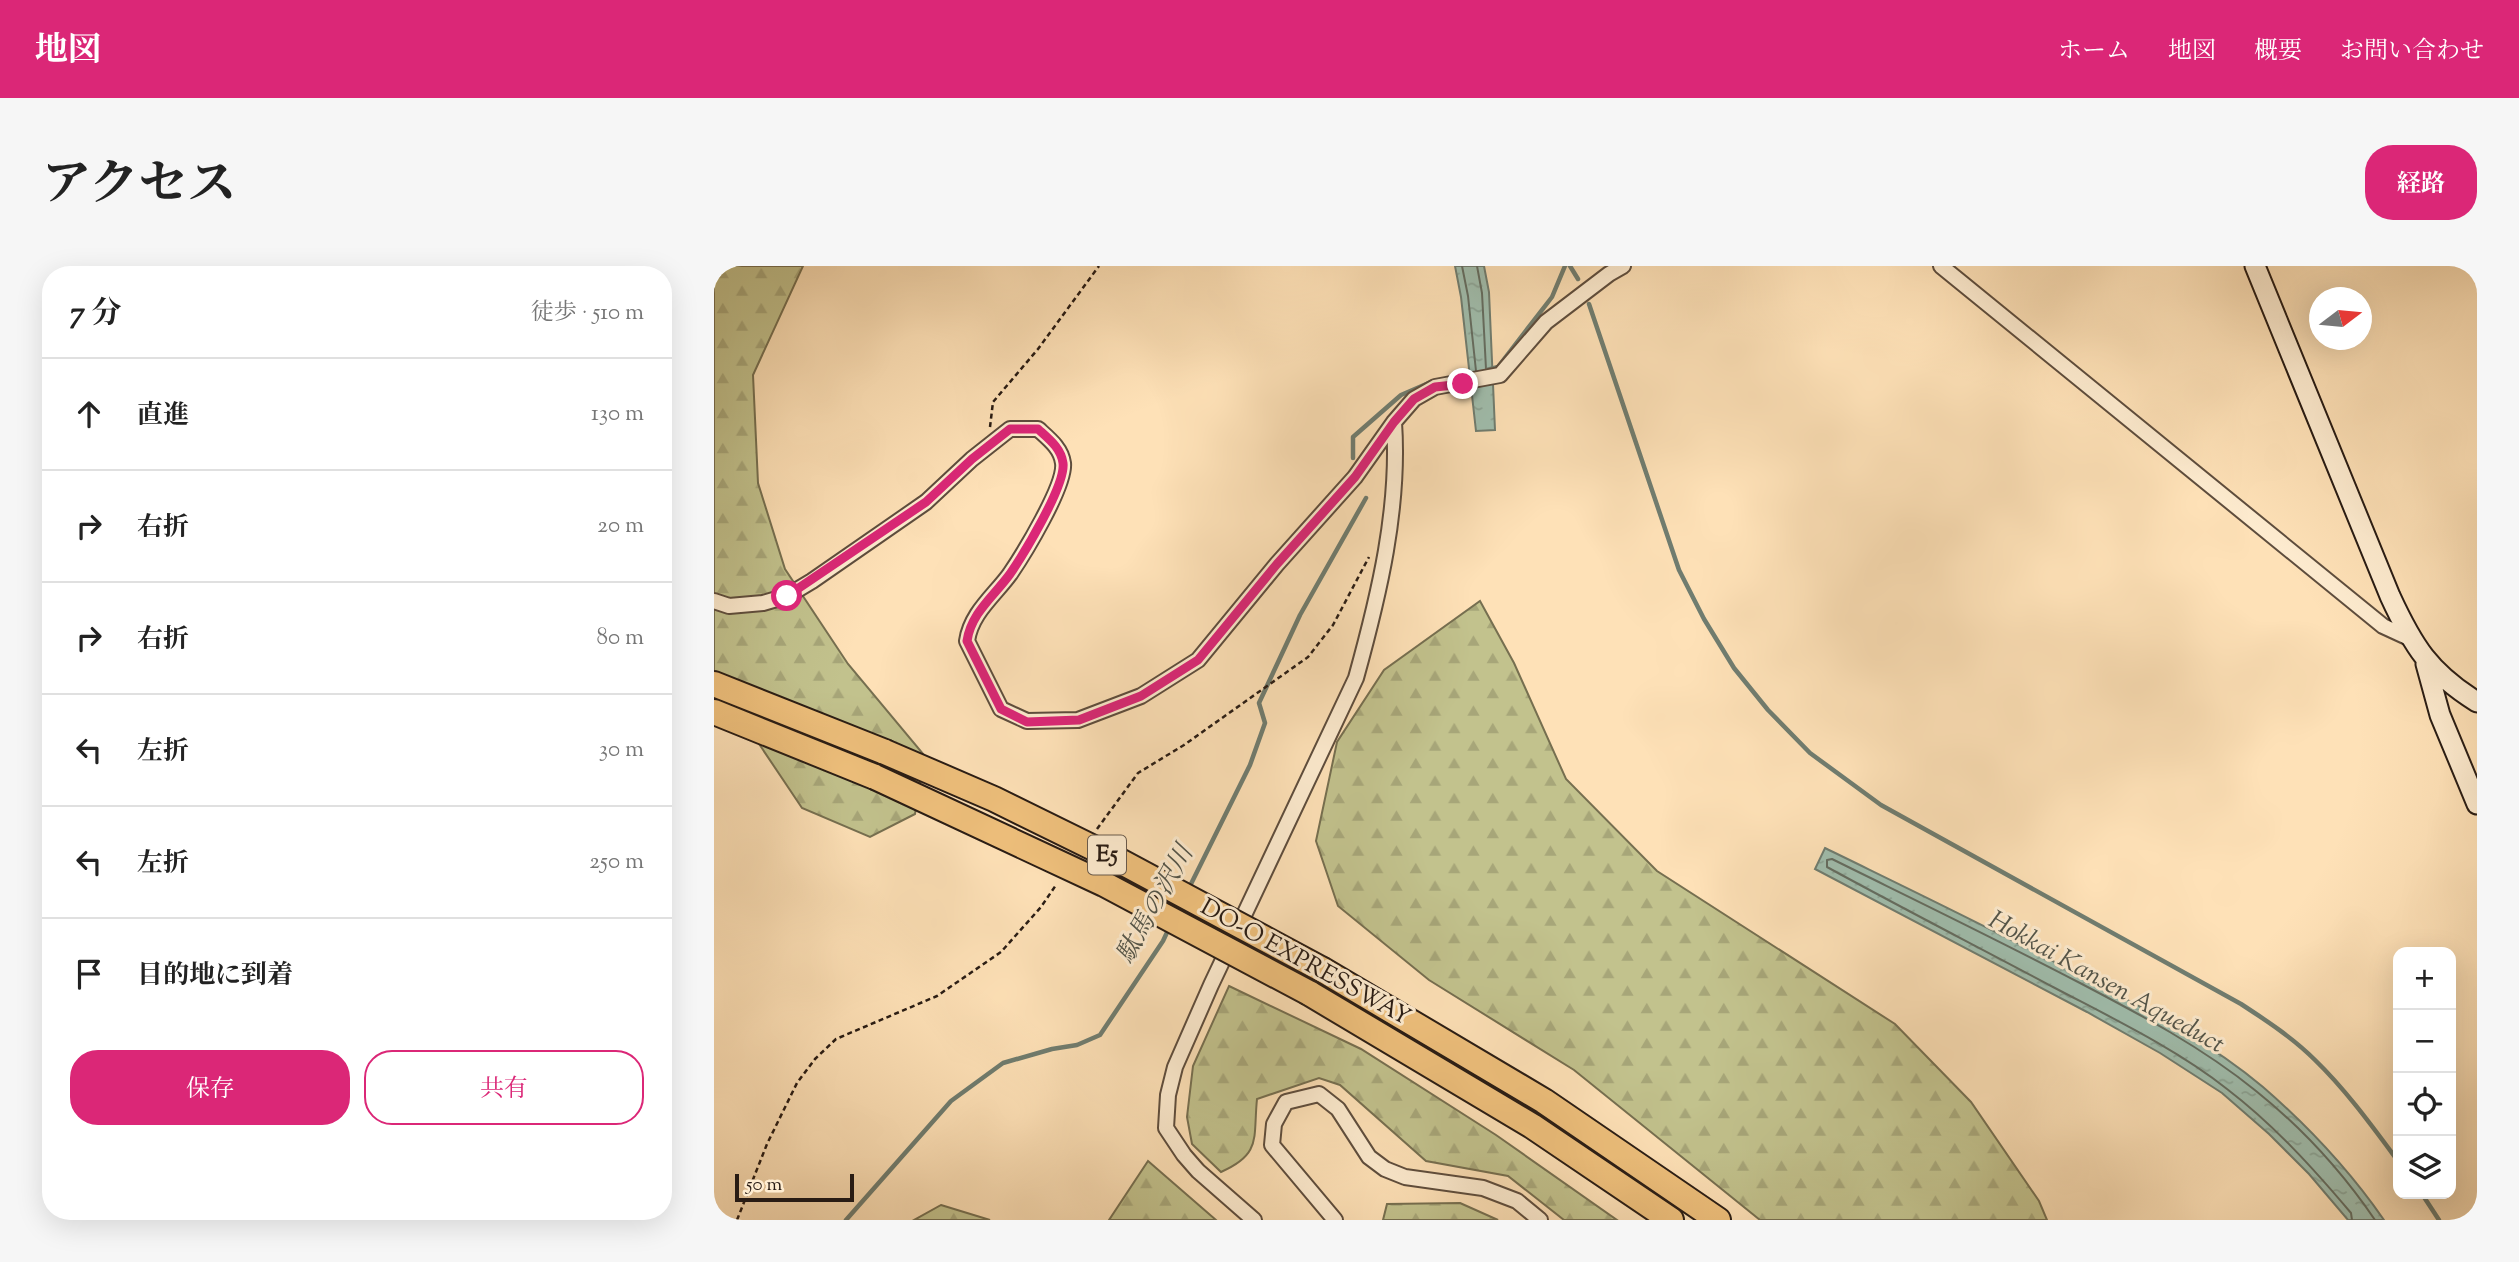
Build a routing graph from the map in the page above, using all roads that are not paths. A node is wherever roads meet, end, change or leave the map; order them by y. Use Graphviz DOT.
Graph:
graph roads {
  1 [pos="1623,266"];
  2 [pos="1941,266"];
  3 [pos="2255,266"];
  4 [pos="1394,422"];
  5 [pos="714,601"];
  6 [pos="2409,638"];
  7 [pos="2425,660"];
  8 [pos="714,684"];
  9 [pos="2477,702"];
  10 [pos="714,712"];
  11 [pos="2477,804"];
  12 [pos="1254,1220"];
  13 [pos="1335,1220"];
  14 [pos="1540,1220"];
  15 [pos="1671,1220"];
  16 [pos="1718,1220"];
  1 -- 4 [label="street"];
  2 -- 6 [label="street"];
  3 -- 6 [label="main road"];
  4 -- 5 [label="street"];
  4 -- 12 [label="street"];
  6 -- 7 [label="main road"];
  7 -- 9 [label="main road"];
  7 -- 11 [label="main road"];
  8 -- 16 [label="highway, DO-O EXPRESSWAY / E5, bridge"];
  10 -- 15 [label="highway, DO-O EXPRESSWAY / E5, bridge"];
  13 -- 14 [label="street"];
}
